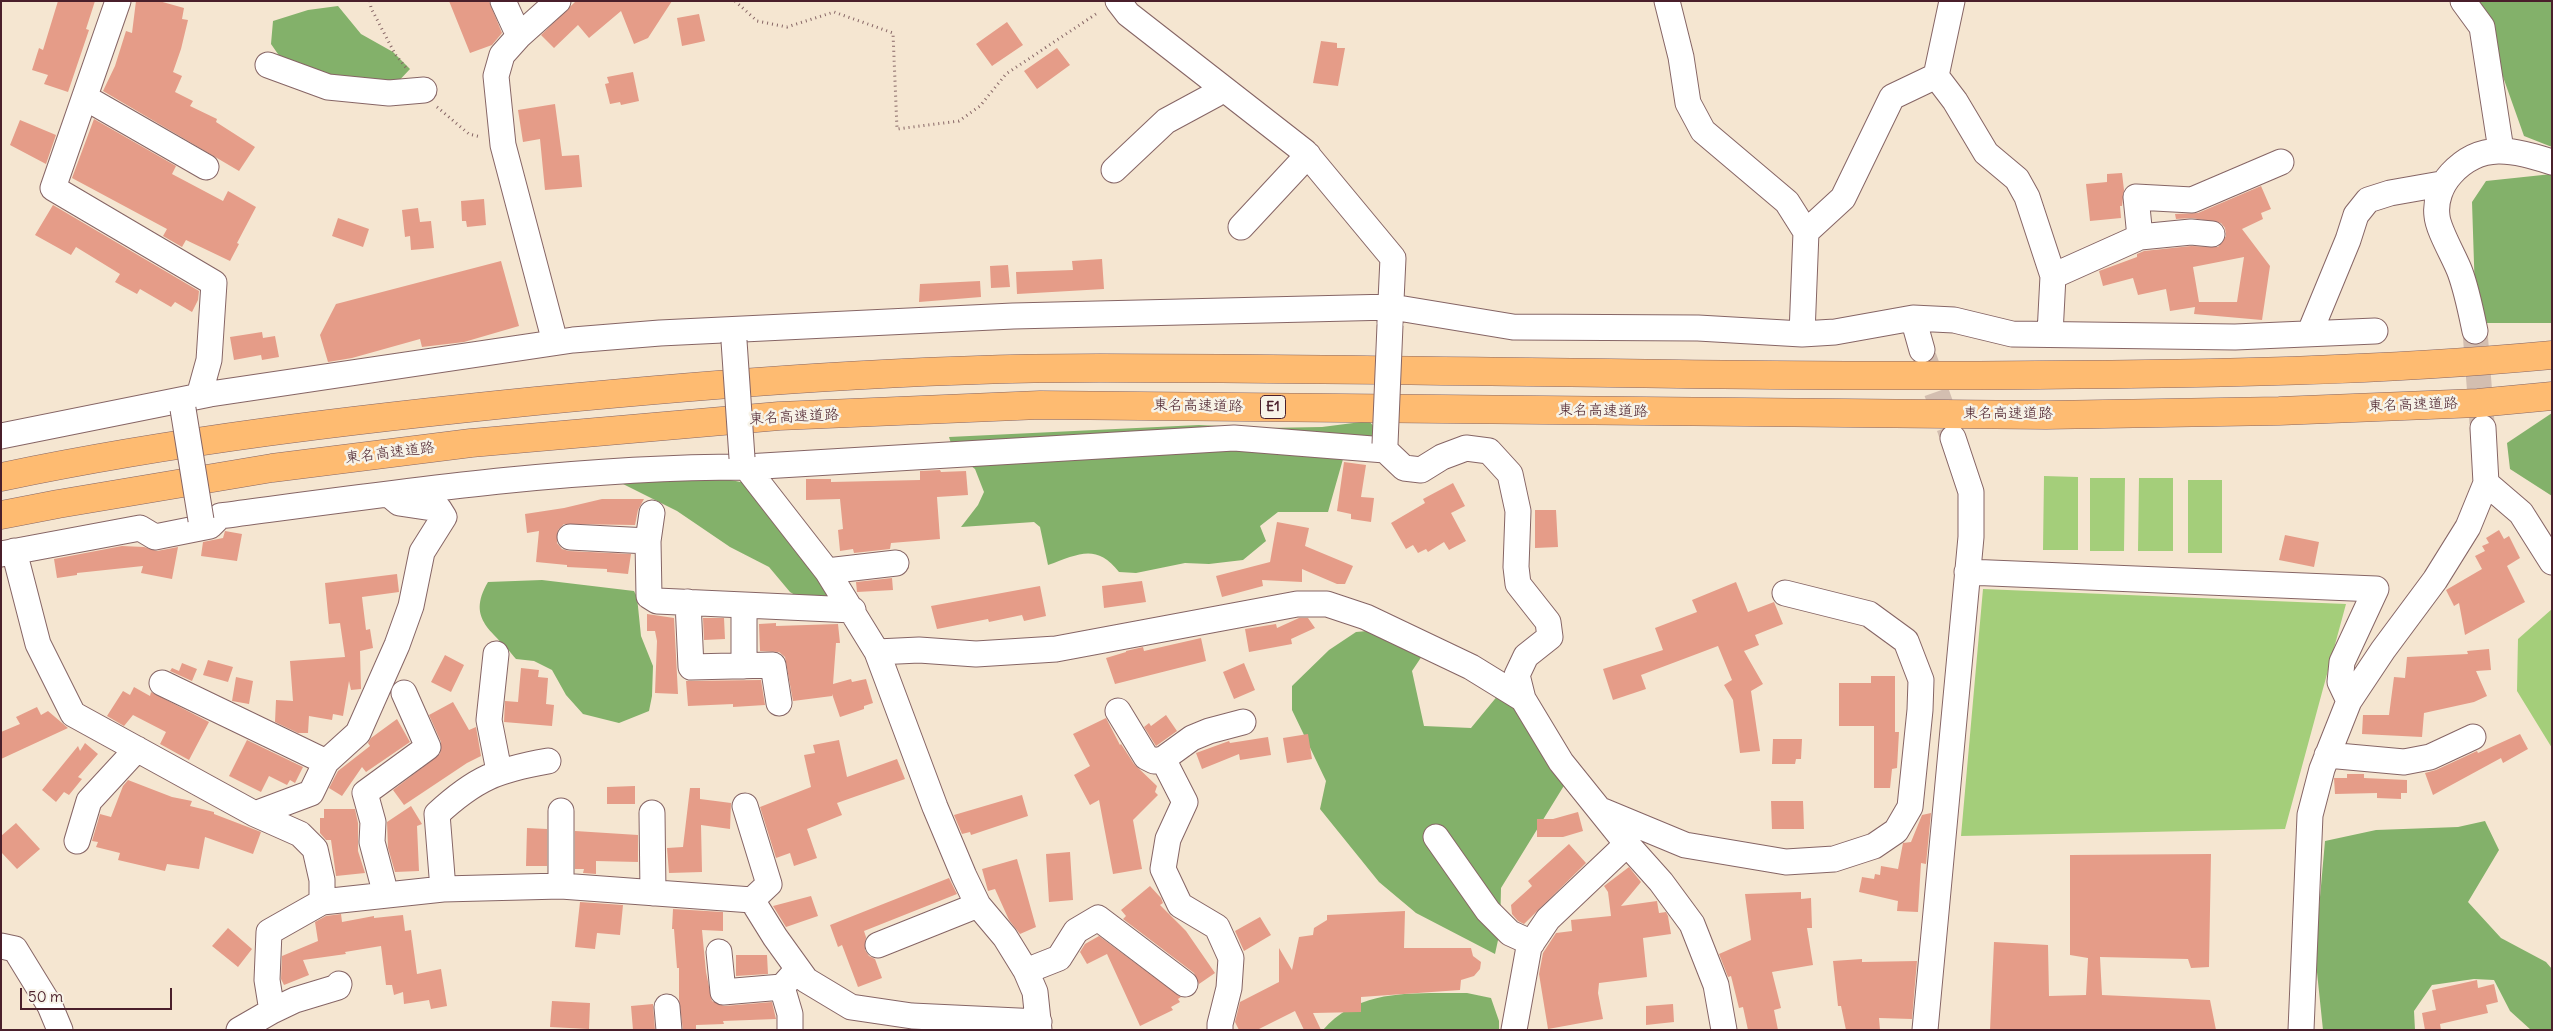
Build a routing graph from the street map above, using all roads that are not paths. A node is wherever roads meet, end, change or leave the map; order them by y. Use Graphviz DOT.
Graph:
graph roads {
  1 [pos="118,1"];
  2 [pos="503,1"];
  3 [pos="558,1"];
  4 [pos="1667,1"];
  5 [pos="1952,1"];
  6 [pos="2463,1"];
  7 [pos="1109,6"];
  8 [pos="519,36"];
  9 [pos="268,65"];
  10 [pos="1936,76"];
  11 [pos="1221,86"];
  12 [pos="424,90"];
  13 [pos="86,98"];
  14 [pos="2502,150"];
  15 [pos="1308,155"];
  16 [pos="2281,162"];
  17 [pos="2552,162"];
  18 [pos="206,167"];
  19 [pos="1114,170"];
  20 [pos="2442,184"];
  21 [pos="1241,227"];
  22 [pos="1806,232"];
  23 [pos="2212,234"];
  24 [pos="2140,237"];
  25 [pos="2053,276"];
  26 [pos="1391,316"];
  27 [pos="1912,318"];
  28 [pos="2375,330"];
  29 [pos="2476,331"];
  30 [pos="2310,332"];
  31 [pos="1802,334"];
  32 [pos="2050,334"];
  33 [pos="734,336"];
  34 [pos="554,342"];
  35 [pos="1922,350"];
  36 [pos="2552,355"];
  37 [pos="2552,396"];
  38 [pos="191,402"];
  39 [pos="2483,428"];
  40 [pos="1,436"];
  41 [pos="1953,438"];
  42 [pos="1385,447"];
  43 [pos="744,463"];
  44 [pos="1,477"];
  45 [pos="2486,483"];
  46 [pos="388,493"];
  47 [pos="652,513"];
  48 [pos="1,515"];
  49 [pos="201,520"];
  50 [pos="570,537"];
  51 [pos="648,540"];
  52 [pos="8,553"];
  53 [pos="896,562"];
  54 [pos="2552,562"];
  55 [pos="827,571"];
  56 [pos="1967,572"];
  57 [pos="1785,593"];
  58 [pos="688,602"];
  59 [pos="744,605"];
  60 [pos="853,610"];
  61 [pos="877,652"];
  62 [pos="496,654"];
  63 [pos="744,666"];
  64 [pos="162,683"];
  65 [pos="404,692"];
  66 [pos="1523,698"];
  67 [pos="2349,701"];
  68 [pos="779,703"];
  69 [pos="1118,711"];
  70 [pos="1243,722"];
  71 [pos="2473,737"];
  72 [pos="137,749"];
  73 [pos="2327,755"];
  74 [pos="1163,759"];
  75 [pos="548,761"];
  76 [pos="326,762"];
  77 [pos="499,771"];
  78 [pos="745,806"];
  79 [pos="1601,810"];
  80 [pos="560,811"];
  81 [pos="652,813"];
  82 [pos="255,814"];
  83 [pos="1436,837"];
  84 [pos="77,841"];
  85 [pos="1627,844"];
  86 [pos="561,886"];
  87 [pos="442,889"];
  88 [pos="654,893"];
  89 [pos="386,895"];
  90 [pos="752,900"];
  91 [pos="322,902"];
  92 [pos="978,905"];
  93 [pos="1532,943"];
  94 [pos="878,945"];
  95 [pos="1,946"];
  96 [pos="719,952"];
  97 [pos="1026,971"];
  98 [pos="790,978"];
  99 [pos="339,984"];
  100 [pos="1185,984"];
  101 [pos="272,1011"];
  102 [pos="1039,1026"];
  103 [pos="60,1030"];
  104 [pos="239,1030"];
  105 [pos="790,1030"];
  106 [pos="1220,1030"];
  107 [pos="1514,1030"];
  108 [pos="1724,1030"];
  109 [pos="1925,1030"];
  110 [pos="2301,1030"];
  1 -- 13 [label="street"];
  2 -- 8 [label="street"];
  3 -- 8 [label="street"];
  4 -- 22 [label="street"];
  5 -- 10 [label="street"];
  6 -- 14 [label="street"];
  7 -- 11 [label="street"];
  8 -- 34 [label="street"];
  9 -- 12 [label="street"];
  10 -- 22 [label="street"];
  10 -- 25 [label="street"];
  11 -- 15 [label="street"];
  11 -- 19 [label="street"];
  13 -- 18 [label="street"];
  13 -- 38 [label="street"];
  14 -- 17 [label="street"];
  14 -- 20 [label="street"];
  15 -- 21 [label="street"];
  15 -- 26 [label="street"];
  16 -- 24 [label="street"];
  20 -- 29 [label="street"];
  20 -- 30 [label="street"];
  22 -- 31 [label="street"];
  23 -- 24 [label="street"];
  24 -- 25 [label="street"];
  25 -- 32 [label="street"];
  26 -- 31 [label="street"];
  26 -- 33 [label="street"];
  26 -- 42 [label="street, bridge"];
  27 -- 31 [label="street"];
  27 -- 32 [label="street"];
  27 -- 35 [label="street"];
  28 -- 30 [label="street"];
  30 -- 32 [label="street"];
  33 -- 34 [label="street"];
  33 -- 43 [label="street, bridge"];
  34 -- 38 [label="street"];
  36 -- 44 [label="highway"];
  37 -- 48 [label="highway, 東名高速道路 / E1"];
  38 -- 40 [label="street"];
  38 -- 49 [label="street, bridge"];
  39 -- 45 [label="street"];
  41 -- 56 [label="street"];
  42 -- 43 [label="street"];
  42 -- 66 [label="street"];
  43 -- 46 [label="street"];
  43 -- 55 [label="street"];
  45 -- 54 [label="street"];
  45 -- 67 [label="street"];
  46 -- 52 [label="street"];
  46 -- 76 [label="street"];
  47 -- 51 [label="street"];
  50 -- 51 [label="street"];
  51 -- 58 [label="street"];
  52 -- 72 [label="street"];
  53 -- 55 [label="street"];
  55 -- 60 [label="street"];
  56 -- 67 [label="street"];
  56 -- 109 [label="street"];
  57 -- 79 [label="street"];
  58 -- 59 [label="street"];
  58 -- 63 [label="street"];
  59 -- 60 [label="street"];
  59 -- 63 [label="street"];
  60 -- 61 [label="street"];
  61 -- 66 [label="street"];
  61 -- 92 [label="street"];
  62 -- 77 [label="street"];
  63 -- 68 [label="street"];
  64 -- 76 [label="street"];
  65 -- 89 [label="street"];
  66 -- 79 [label="street"];
  67 -- 73 [label="street"];
  69 -- 74 [label="street"];
  70 -- 74 [label="street"];
  71 -- 73 [label="street"];
  72 -- 82 [label="street"];
  72 -- 84 [label="street"];
  73 -- 110 [label="street"];
  74 -- 106 [label="street"];
  75 -- 77 [label="street"];
  76 -- 82 [label="street"];
  77 -- 87 [label="street"];
  78 -- 90 [label="street"];
  79 -- 85 [label="street"];
  80 -- 86 [label="street"];
  81 -- 88 [label="street"];
  82 -- 91 [label="street"];
  83 -- 93 [label="street"];
  85 -- 93 [label="street"];
  85 -- 108 [label="street"];
  86 -- 87 [label="street"];
  86 -- 88 [label="street"];
  87 -- 89 [label="street"];
  88 -- 90 [label="street"];
  89 -- 91 [label="street"];
  90 -- 98 [label="street"];
  91 -- 101 [label="street"];
  92 -- 94 [label="street"];
  92 -- 97 [label="street"];
  93 -- 107 [label="street"];
  95 -- 103 [label="street"];
  96 -- 98 [label="street"];
  97 -- 100 [label="street"];
  97 -- 102 [label="street"];
  98 -- 102 [label="street"];
  98 -- 105 [label="street"];
  99 -- 101 [label="street"];
  101 -- 104 [label="street"];
}
